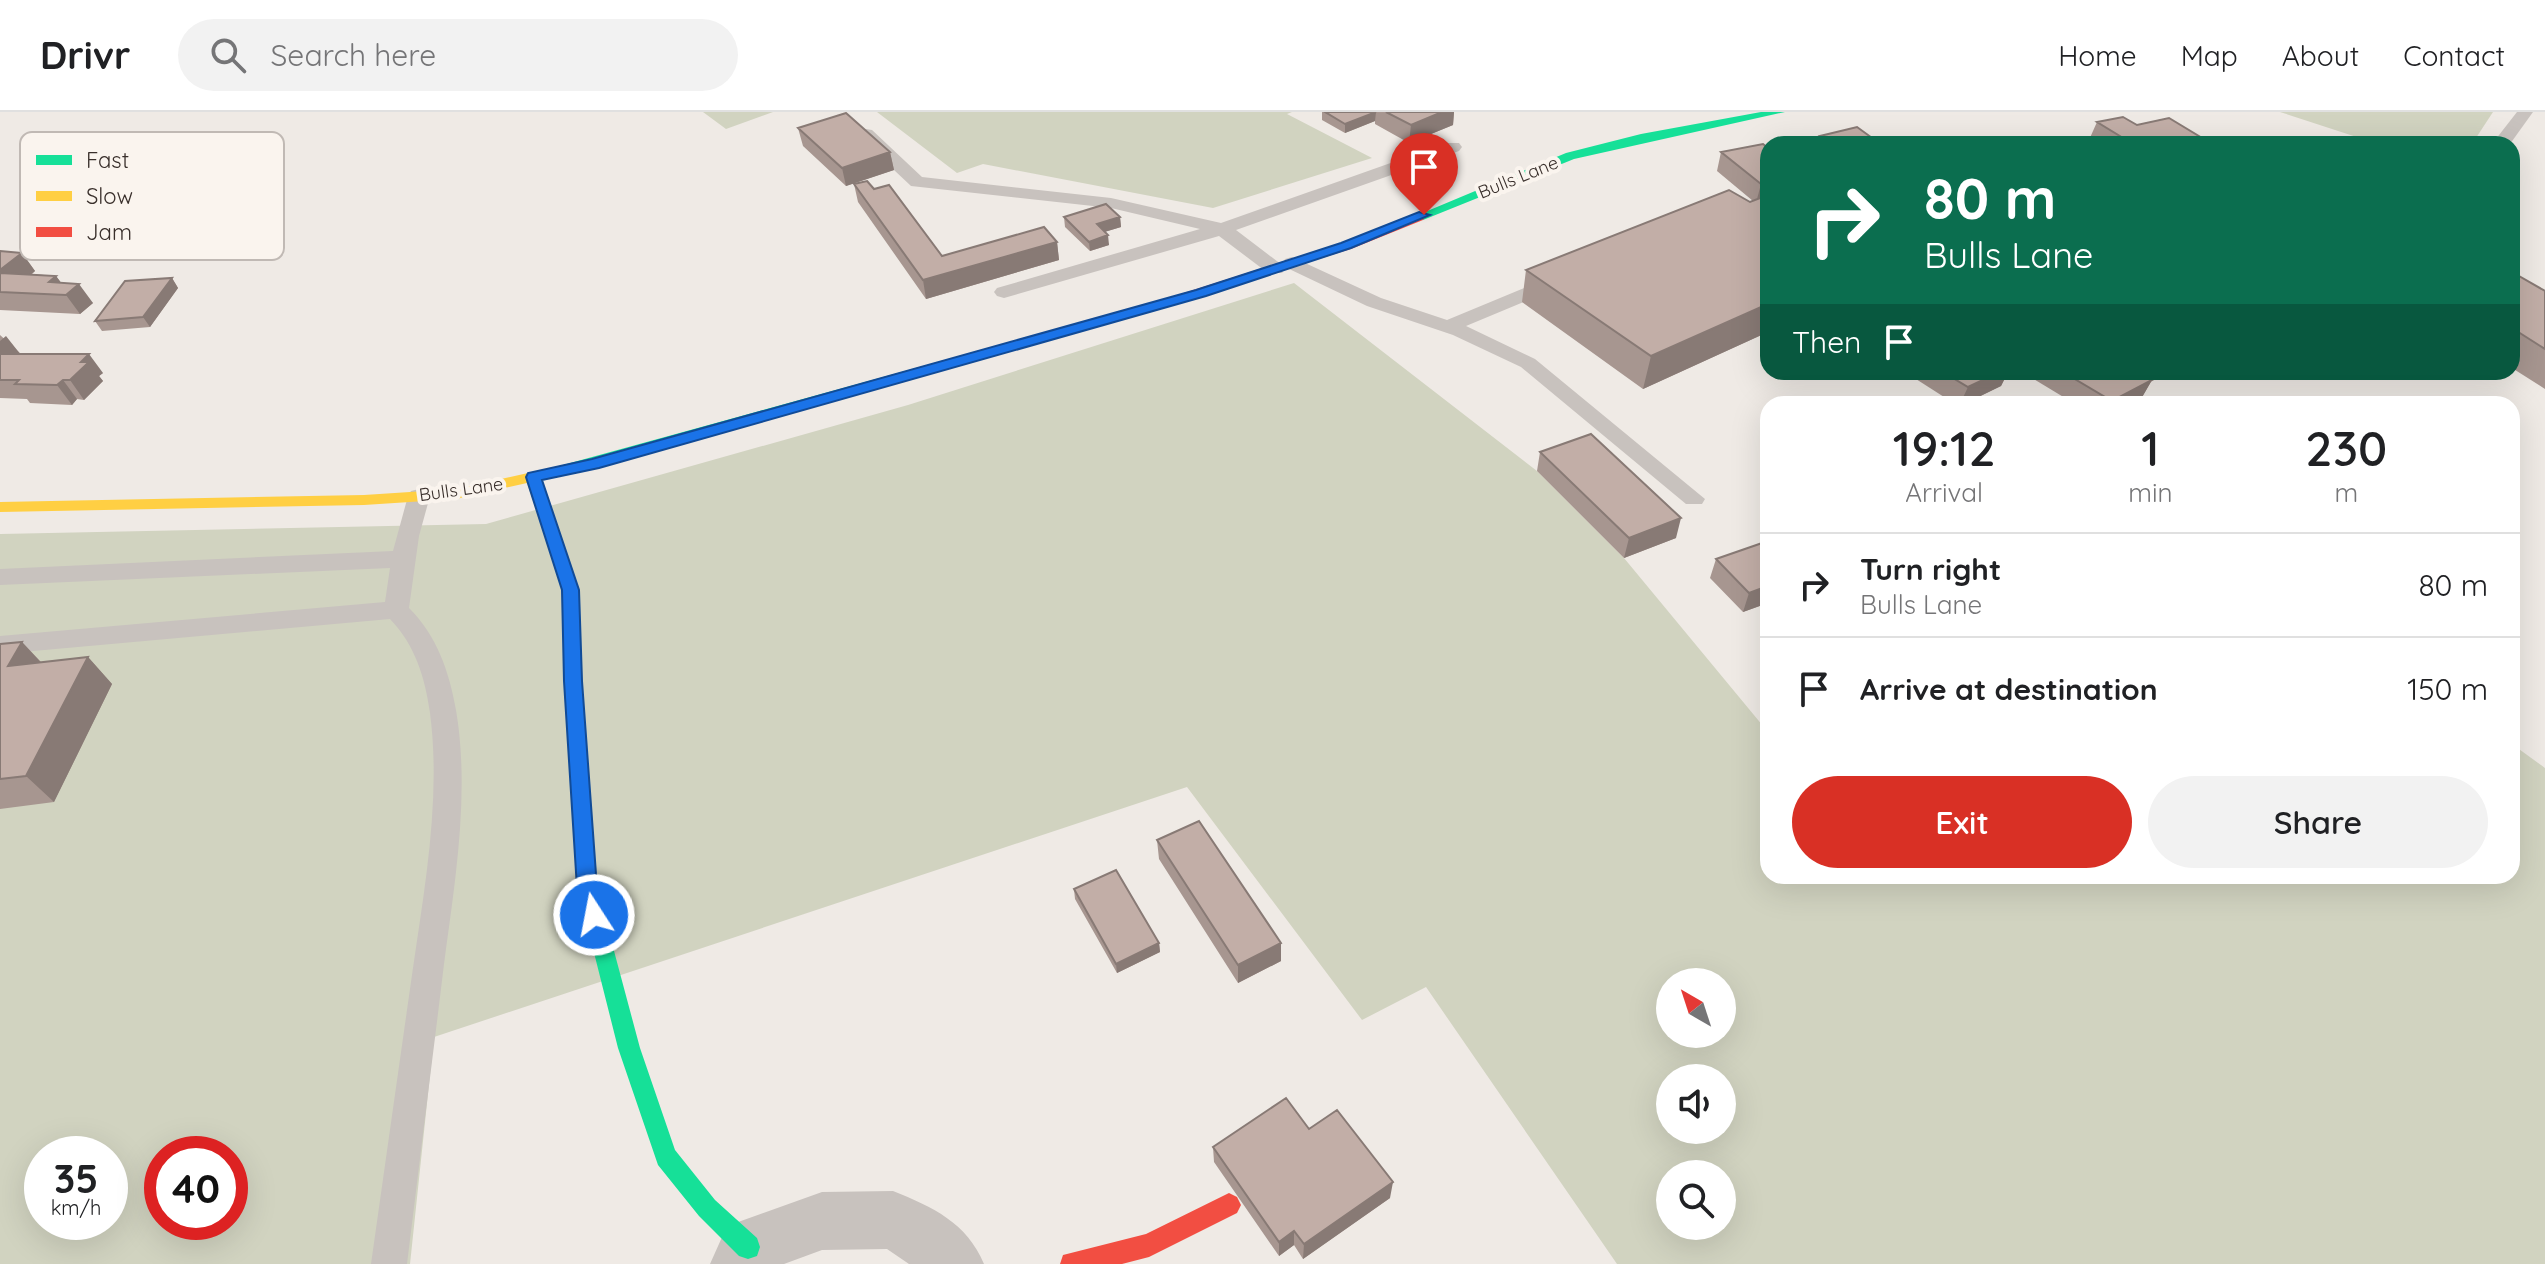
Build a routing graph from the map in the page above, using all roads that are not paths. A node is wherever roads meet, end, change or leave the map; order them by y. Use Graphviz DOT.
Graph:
graph roads {
  1 [pos="1779,112"];
  2 [pos="2525,112"];
  3 [pos="864,132"];
  4 [pos="2507,136"];
  5 [pos="1453,147"];
  6 [pos="1222,229"];
  7 [pos="1283,266"];
  8 [pos="1575,274"];
  9 [pos="1004,292"];
  10 [pos="1448,327"];
  11 [pos="533,477"];
  12 [pos="419,496"];
  13 [pos="1694,499"];
  14 [pos="0,507"];
  15 [pos="403,559"];
  16 [pos="0,577"];
  17 [pos="396,610"];
  18 [pos="0,645"];
  19 [pos="1229,1205"];
  20 [pos="744,1255"];
  21 [pos="389,1264"];
  22 [pos="954,1264"];
  23 [pos="1072,1264"];
  1 -- 7 [label="street, Bulls Lane"];
  2 -- 4 [label="lane"];
  3 -- 6 [label="lane"];
  5 -- 6 [label="lane"];
  6 -- 7 [label="lane"];
  6 -- 9 [label="lane"];
  7 -- 10 [label="lane"];
  7 -- 11 [label="street, Bulls Lane"];
  8 -- 10 [label="lane"];
  10 -- 13 [label="lane"];
  11 -- 12 [label="street, Bulls Lane"];
  11 -- 20 [label="street"];
  12 -- 14 [label="street, Bulls Lane"];
  12 -- 15 [label="lane"];
  15 -- 16 [label="lane"];
  15 -- 17 [label="lane"];
  17 -- 18 [label="lane"];
  17 -- 21 [label="lane"];
  19 -- 23 [label="street"];
  20 -- 22 [label="street"];
}
